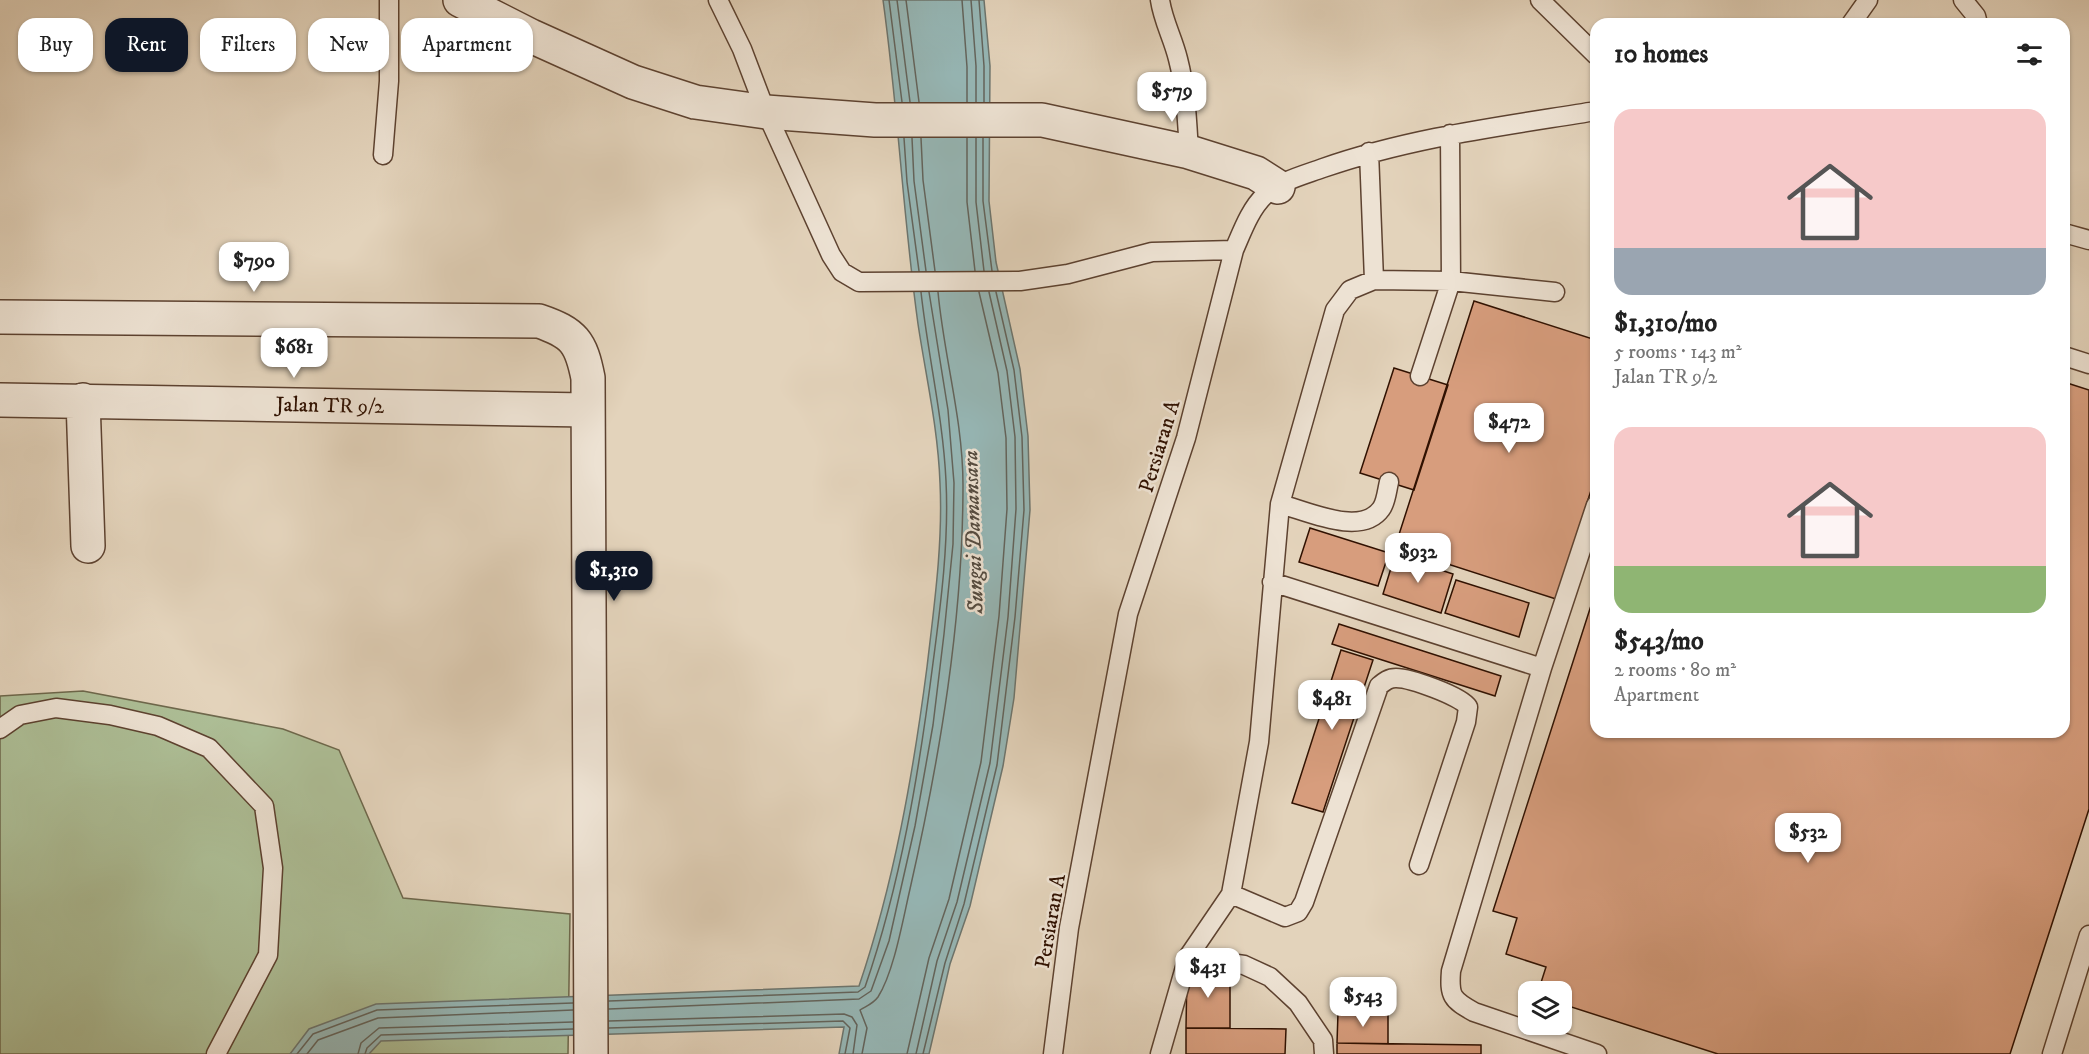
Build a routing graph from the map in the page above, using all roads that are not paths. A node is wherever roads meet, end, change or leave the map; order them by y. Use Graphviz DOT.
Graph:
graph roads {
  1 [pos="389,0"];
  2 [pos="460,0"];
  3 [pos="718,0"];
  4 [pos="1160,0"];
  5 [pos="1540,0"];
  6 [pos="1868,0"];
  7 [pos="1963,0"];
  8 [pos="1855,18"];
  9 [pos="1976,18"];
  10 [pos="1590,49"];
  11 [pos="766,112"];
  12 [pos="1590,112"];
  13 [pos="1450,134"];
  14 [pos="1369,152"];
  15 [pos="1189,153"];
  16 [pos="383,155"];
  17 [pos="1278,187"];
  18 [pos="2070,235"];
  19 [pos="2089,240"];
  20 [pos="1234,250"];
  21 [pos="1374,280"];
  22 [pos="1450,281"];
  23 [pos="1555,292"];
  24 [pos="0,317"];
  25 [pos="2070,359"];
  26 [pos="2089,364"];
  27 [pos="1420,376"];
  28 [pos="0,400"];
  29 [pos="83,400"];
  30 [pos="588,410"];
  31 [pos="1389,482"];
  32 [pos="1280,504"];
  33 [pos="1590,523"];
  34 [pos="88,546"];
  35 [pos="1272,582"];
  36 [pos="1542,668"];
  37 [pos="0,729"];
  38 [pos="1419,865"];
  39 [pos="1231,894"];
  40 [pos="2089,935"];
  41 [pos="1188,957"];
  42 [pos="216,1054"];
  43 [pos="591,1054"];
  44 [pos="1053,1054"];
  45 [pos="1160,1054"];
  46 [pos="1324,1054"];
  47 [pos="1597,1054"];
  48 [pos="2052,1054"];
  1 -- 16 [label="lane"];
  2 -- 11 [label="street"];
  3 -- 11 [label="lane"];
  4 -- 15 [label="lane"];
  5 -- 10 [label="lane"];
  6 -- 8 [label="lane"];
  7 -- 9 [label="lane"];
  11 -- 15 [label="street"];
  11 -- 20 [label="lane"];
  12 -- 13 [label="lane, Persiaran A"];
  13 -- 14 [label="lane, Persiaran A"];
  13 -- 22 [label="lane"];
  14 -- 17 [label="lane, Persiaran A"];
  14 -- 21 [label="lane"];
  15 -- 17 [label="street"];
  17 -- 20 [label="lane, Persiaran A"];
  18 -- 19 [label="lane"];
  20 -- 44 [label="lane, Persiaran A"];
  21 -- 22 [label="lane"];
  21 -- 32 [label="lane"];
  22 -- 23 [label="lane"];
  22 -- 27 [label="lane"];
  24 -- 30 [label="street"];
  25 -- 26 [label="lane"];
  28 -- 29 [label="street, Jalan TR 9/2"];
  29 -- 30 [label="street, Jalan TR 9/2"];
  29 -- 34 [label="street"];
  30 -- 43 [label="street"];
  31 -- 32 [label="lane"];
  32 -- 35 [label="lane"];
  33 -- 36 [label="lane"];
  35 -- 36 [label="lane"];
  35 -- 39 [label="lane"];
  36 -- 47 [label="lane"];
  37 -- 42 [label="lane"];
  38 -- 39 [label="lane"];
  39 -- 41 [label="lane"];
  40 -- 48 [label="lane"];
  41 -- 45 [label="lane"];
  41 -- 46 [label="lane"];
}
